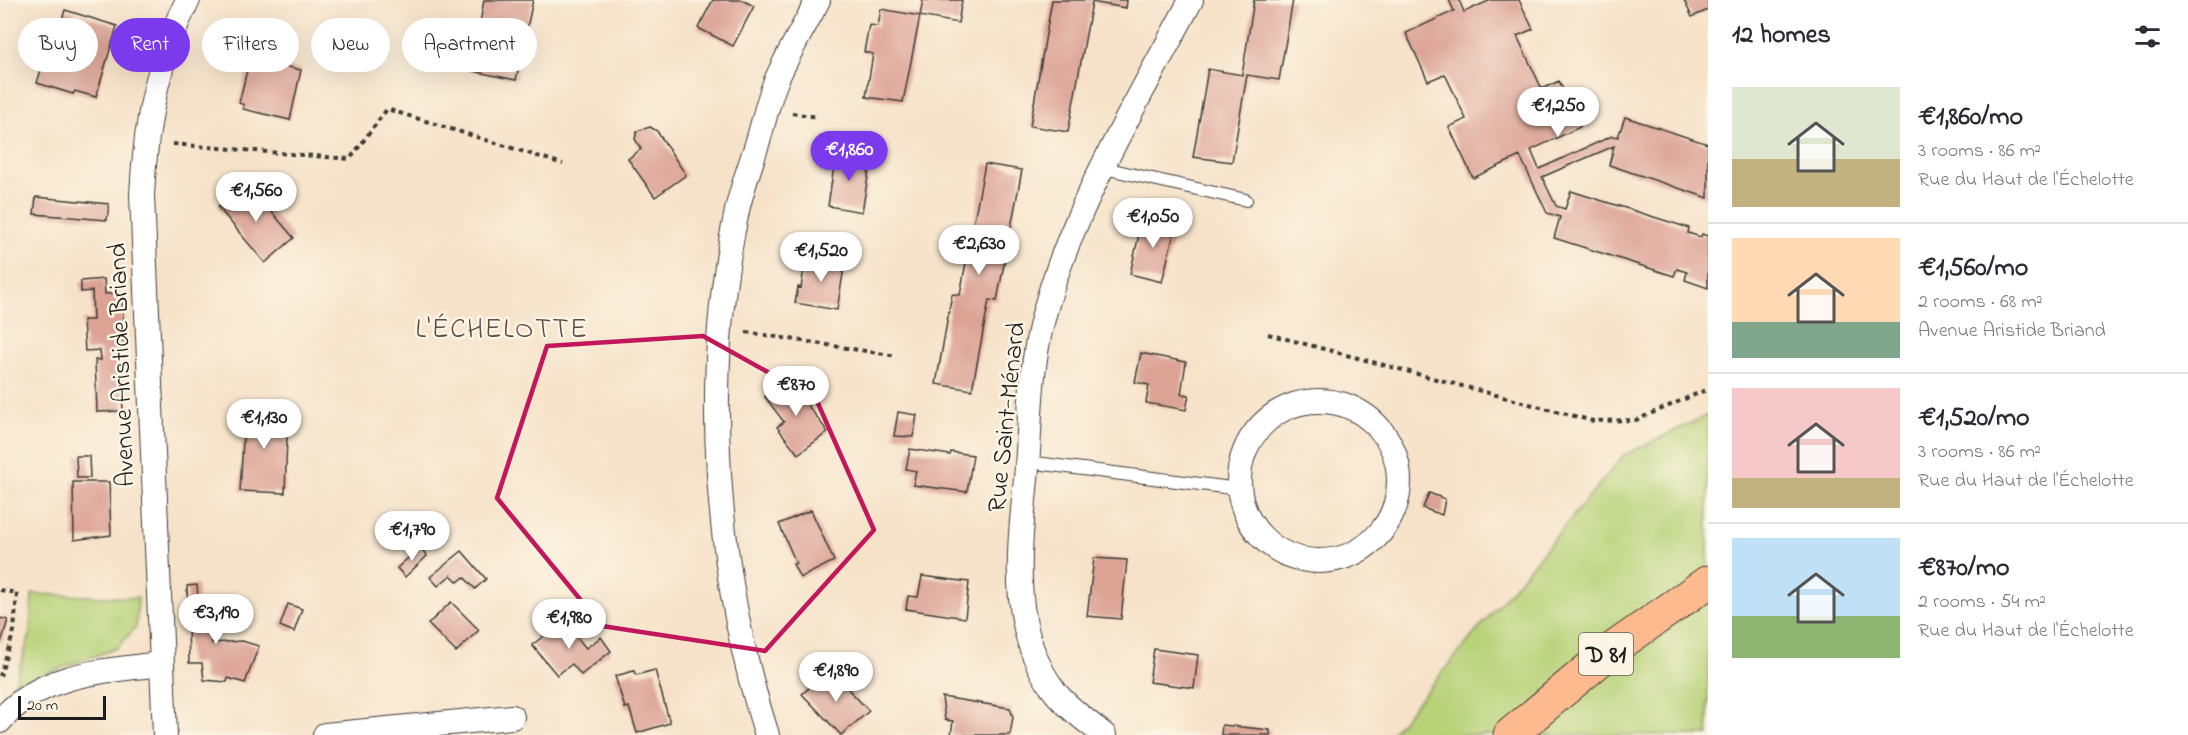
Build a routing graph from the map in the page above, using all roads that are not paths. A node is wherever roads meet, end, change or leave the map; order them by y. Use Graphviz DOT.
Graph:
graph roads {
  1 [pos="188,0"];
  2 [pos="818,0"];
  3 [pos="1191,0"];
  4 [pos="1104,168"];
  5 [pos="1246,200"];
  6 [pos="1028,462"];
  7 [pos="1239,489"];
  8 [pos="1708,582"];
  9 [pos="160,664"];
  10 [pos="512,717"];
  11 [pos="0,721"];
  12 [pos="165,735"];
  13 [pos="325,735"];
  14 [pos="767,735"];
  15 [pos="1104,735"];
  16 [pos="1510,735"];
  1 -- 9 [label="street, Avenue Aristide Briand"];
  2 -- 14 [label="street"];
  3 -- 4 [label="street, Rue Saint-Ménard"];
  4 -- 5 [label="lane"];
  4 -- 6 [label="street, Rue Saint-Ménard"];
  6 -- 7 [label="lane"];
  6 -- 15 [label="street, Rue Saint-Ménard"];
  7 -- 7 [label="street"];
  8 -- 16 [label="main road, D 81"];
  9 -- 11 [label="street"];
  9 -- 12 [label="street, Avenue Aristide Briand"];
  10 -- 13 [label="street"];
}
